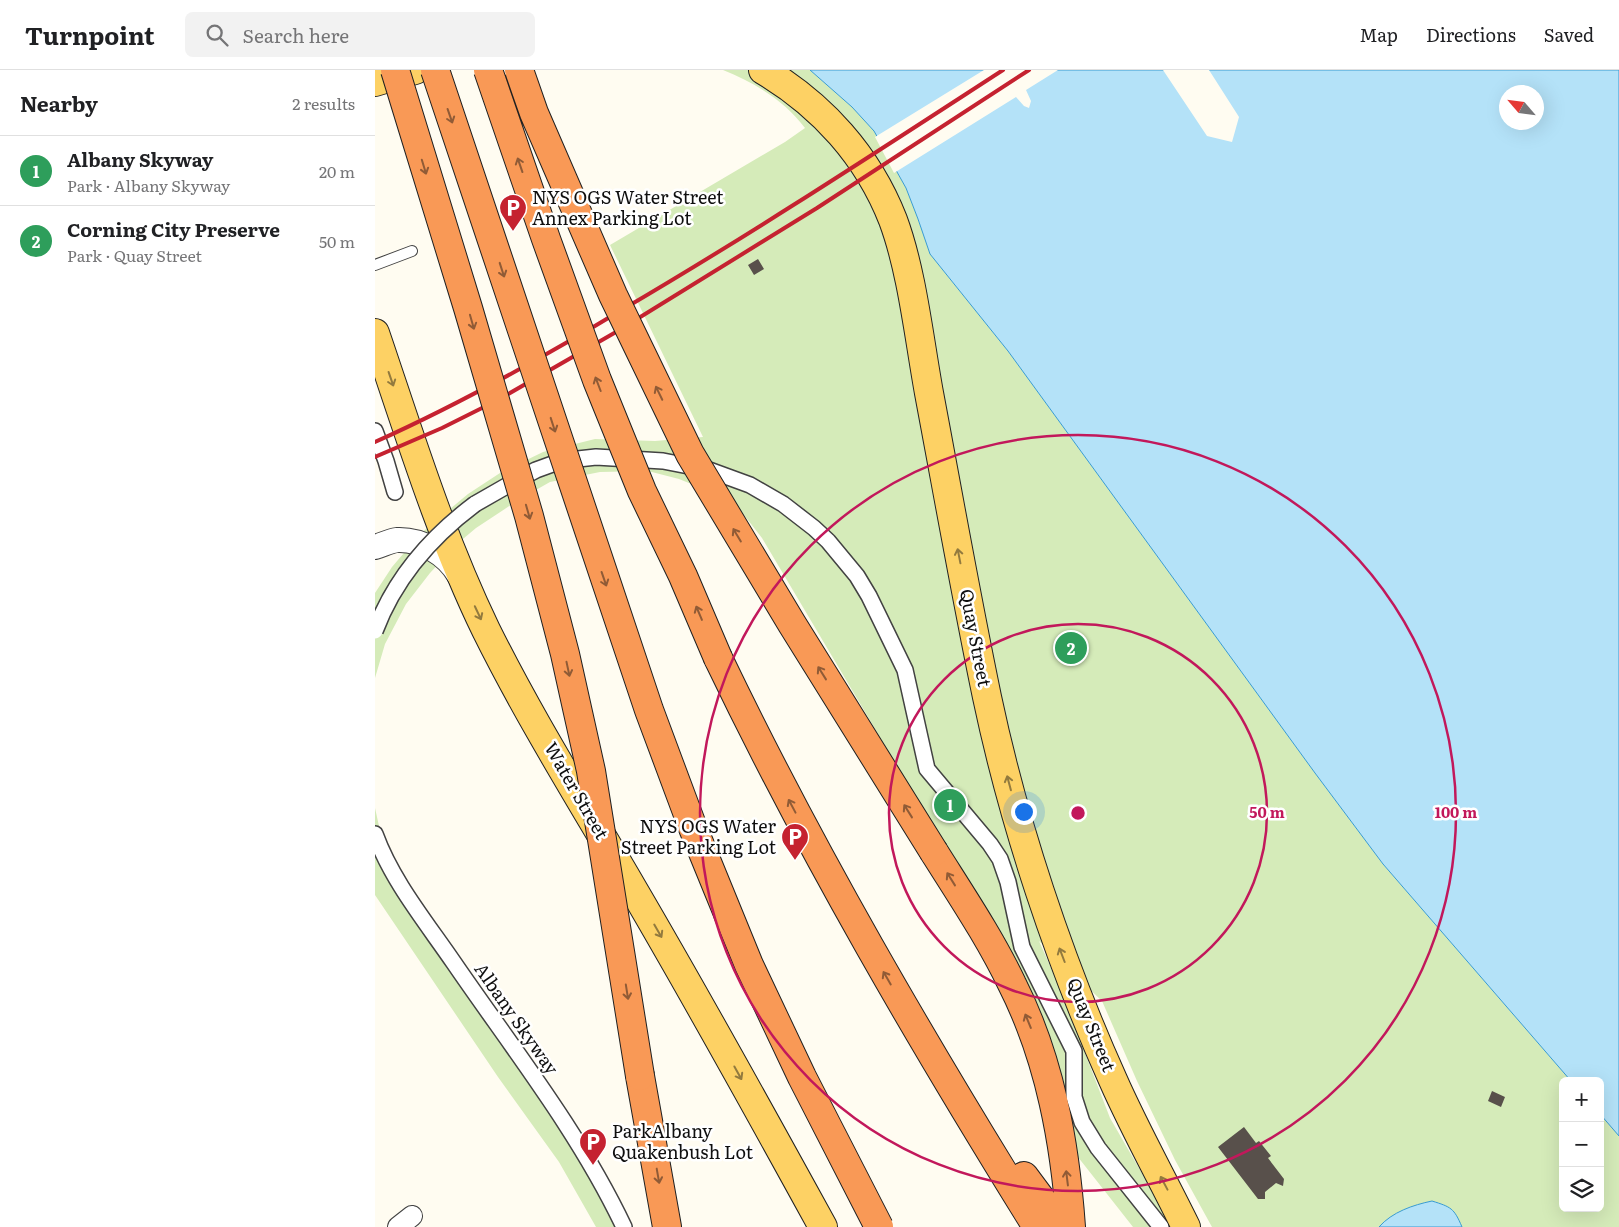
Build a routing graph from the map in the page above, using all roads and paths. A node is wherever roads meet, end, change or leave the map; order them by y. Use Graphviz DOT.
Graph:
graph roads {
  1 [pos="395,70"];
  2 [pos="415,70"];
  3 [pos="435,70"];
  4 [pos="488,70"];
  5 [pos="519,70"];
  6 [pos="763,70"];
  7 [pos="375,82"];
  8 [pos="412,251"];
  9 [pos="375,265"];
  10 [pos="375,333"];
  11 [pos="375,431"];
  12 [pos="395,492"];
  13 [pos="375,547"];
  14 [pos="466,587"];
  15 [pos="375,631"];
  16 [pos="375,834"];
  17 [pos="912,1021"];
  18 [pos="624,1227"];
  19 [pos="667,1227"];
  20 [pos="823,1227"];
  21 [pos="879,1227"];
  22 [pos="1037,1227"];
  23 [pos="1061,1227"];
  24 [pos="1071,1227"];
  25 [pos="1161,1227"];
  26 [pos="1186,1227"];
  1 -- 19 [label="highway, one-way, bridge"];
  2 -- 7 [label="main road"];
  3 -- 21 [label="highway, one-way, bridge"];
  17 -- 4 [label="highway, one-way, bridge"];
  24 -- 5 [label="highway, one-way, bridge"];
  26 -- 6 [label="main road, Quay Street, one-way"];
  8 -- 9 [label="lane"];
  10 -- 14 [label="main road, Water Street, one-way"];
  11 -- 12 [label="street"];
  13 -- 14 [label="street"];
  14 -- 20 [label="main road, Water Street, one-way"];
  15 -- 25 [label="street, bridge"];
  16 -- 18 [label="street, Albany Skyway"];
  17 -- 22 [label="highway"];
  17 -- 23 [label="highway"];
}
